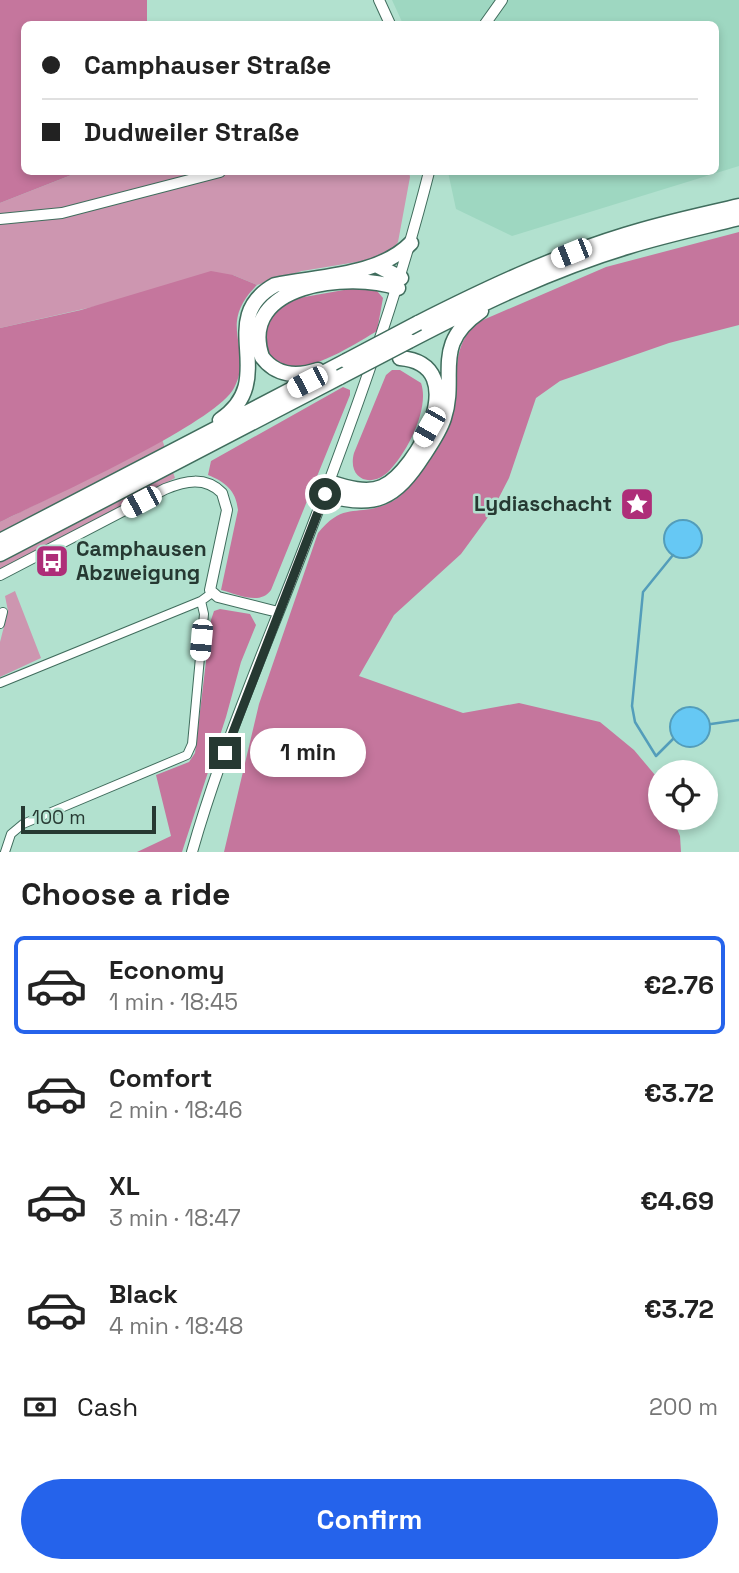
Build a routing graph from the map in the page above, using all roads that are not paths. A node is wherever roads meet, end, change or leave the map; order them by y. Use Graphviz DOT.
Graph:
graph roads {
  1 [pos="379,0"];
  2 [pos="502,0"];
  3 [pos="389,21"];
  4 [pos="487,21"];
  5 [pos="208,175"];
  6 [pos="428,175"];
  7 [pos="739,206"];
  8 [pos="739,218"];
  9 [pos="0,219"];
  10 [pos="411,243"];
  11 [pos="378,266"];
  12 [pos="400,283"];
  13 [pos="520,286"];
  14 [pos="346,361"];
  15 [pos="335,380"];
  16 [pos="184,445"];
  17 [pos="327,488"];
  18 [pos="0,541"];
  19 [pos="0,554"];
  20 [pos="0,575"];
  21 [pos="212,593"];
  22 [pos="201,601"];
  23 [pos="3,612"];
  24 [pos="278,612"];
  25 [pos="0,624"];
  26 [pos="0,683"];
  27 [pos="5,852"];
  28 [pos="192,852"];
  1 -- 3 [label="street"];
  2 -- 4 [label="street"];
  5 -- 9 [label="street"];
  6 -- 10 [label="street"];
  7 -- 14 [label="highway, bridge"];
  8 -- 13 [label="highway"];
  10 -- 11 [label="highway"];
  10 -- 12 [label="street"];
  11 -- 12 [label="highway"];
  11 -- 16 [label="highway"];
  12 -- 14 [label="highway"];
  12 -- 17 [label="street"];
  13 -- 15 [label="highway, bridge"];
  13 -- 17 [label="highway"];
  14 -- 16 [label="highway"];
  15 -- 17 [label="highway, bridge"];
  15 -- 19 [label="highway"];
  16 -- 18 [label="highway"];
  17 -- 24 [label="street"];
  20 -- 21 [label="street"];
  21 -- 22 [label="street"];
  21 -- 24 [label="street"];
  22 -- 26 [label="street"];
  22 -- 27 [label="street"];
  23 -- 25 [label="street"];
  24 -- 28 [label="street"];
}
